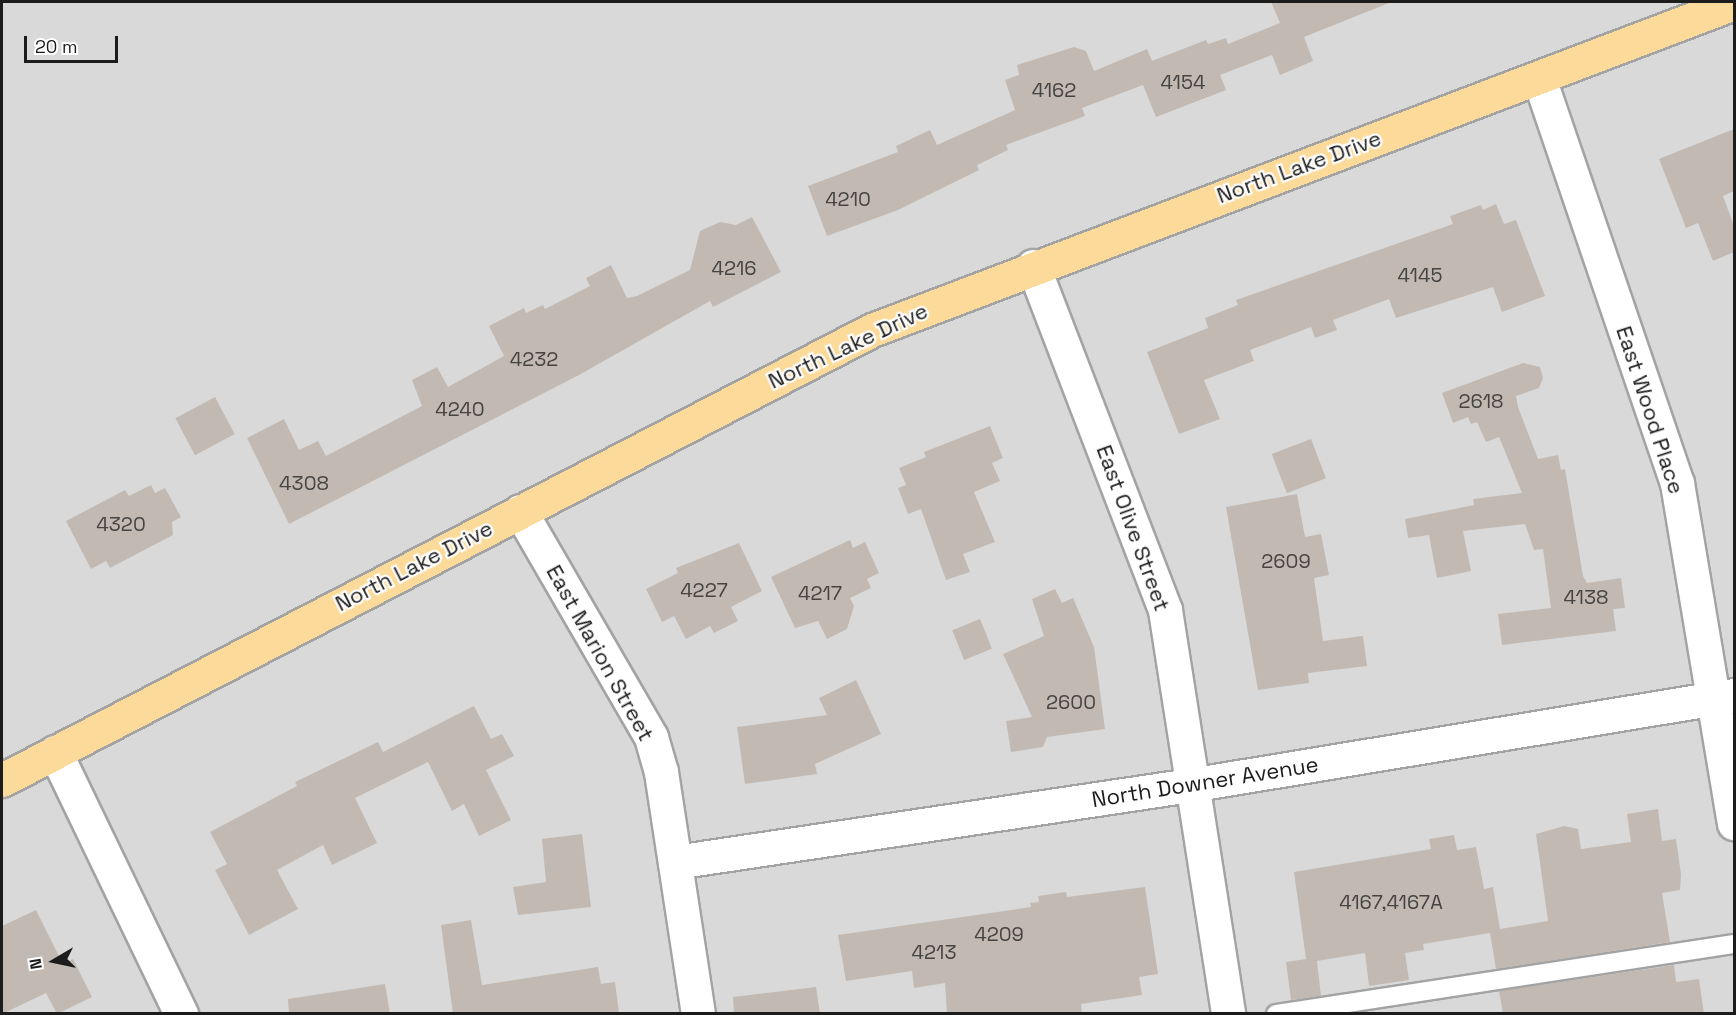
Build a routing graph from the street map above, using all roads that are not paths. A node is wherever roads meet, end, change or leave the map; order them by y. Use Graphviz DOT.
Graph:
graph roads {
  1 [pos="1734,3"];
  2 [pos="1539,78"];
  3 [pos="1033,266"];
  4 [pos="520,511"];
  5 [pos="1724,697"];
  6 [pos="55,752"];
  7 [pos="2,780"];
  8 [pos="1190,785"];
  9 [pos="1734,823"];
  10 [pos="675,862"];
  11 [pos="1734,944"];
  12 [pos="181,1014"];
  13 [pos="698,1014"];
  14 [pos="1227,1014"];
  15 [pos="1276,1014"];
  1 -- 2 [label="main road, North Lake Drive"];
  2 -- 3 [label="main road, North Lake Drive"];
  2 -- 5 [label="street, East Wood Place"];
  3 -- 4 [label="main road, North Lake Drive"];
  3 -- 8 [label="street, East Olive Street"];
  4 -- 6 [label="main road, North Lake Drive"];
  4 -- 10 [label="street, East Marion Street"];
  5 -- 8 [label="street, North Downer Avenue"];
  5 -- 9 [label="street, East Wood Place"];
  6 -- 7 [label="main road, North Lake Drive"];
  6 -- 12 [label="street"];
  8 -- 10 [label="street, North Downer Avenue"];
  8 -- 14 [label="street, East Olive Street"];
  10 -- 13 [label="street, East Marion Street"];
  11 -- 15 [label="lane"];
}
